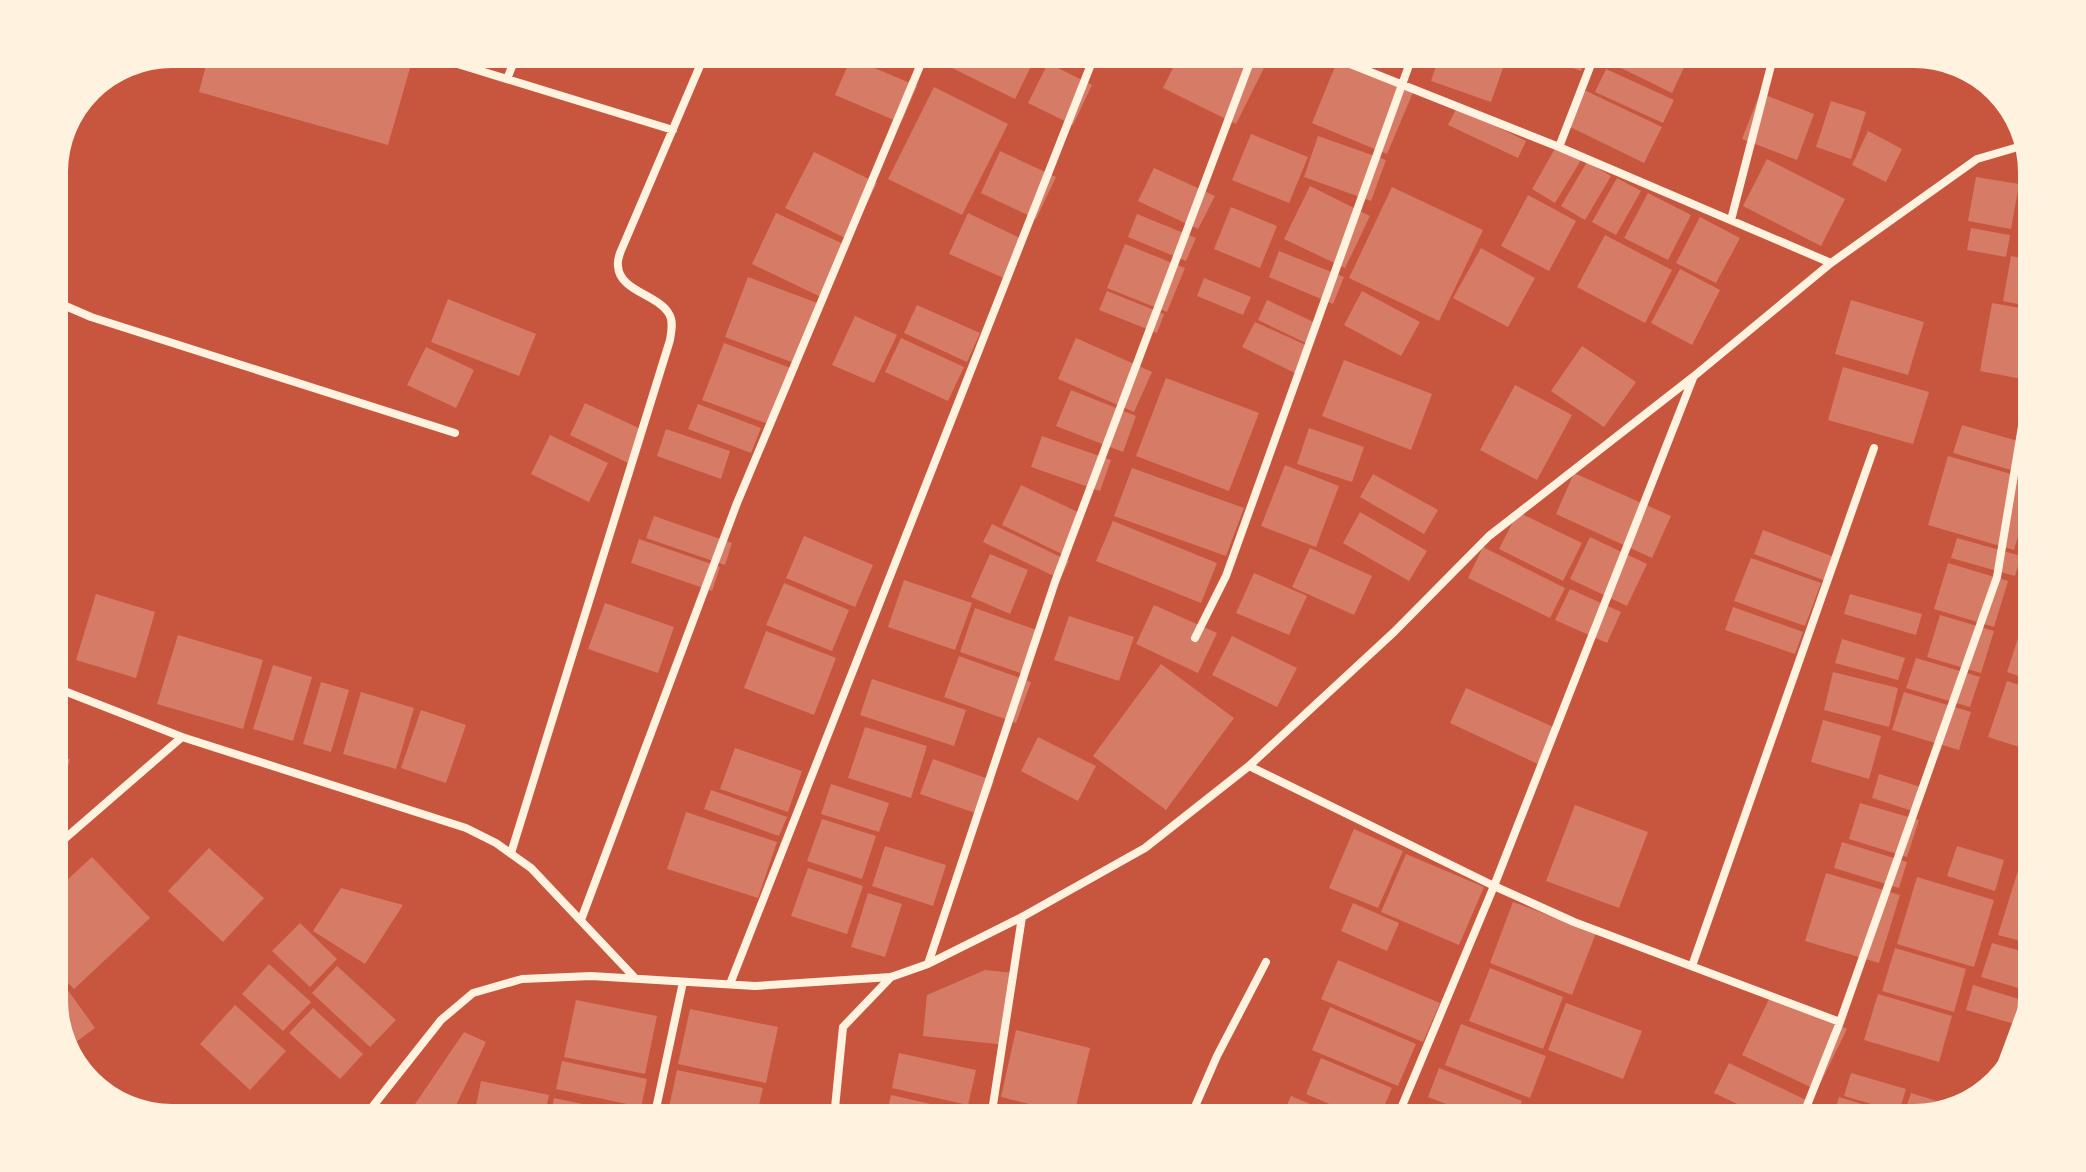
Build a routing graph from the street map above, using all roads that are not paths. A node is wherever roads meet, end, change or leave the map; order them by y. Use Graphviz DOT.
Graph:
graph roads {
  1 [pos="471,68"];
  2 [pos="511,68"];
  3 [pos="699,68"];
  4 [pos="919,68"];
  5 [pos="1090,68"];
  6 [pos="1248,68"];
  7 [pos="1361,68"];
  8 [pos="1408,68"];
  9 [pos="1590,68"];
  10 [pos="1770,68"];
  11 [pos="507,79"];
  12 [pos="1402,84"];
  13 [pos="673,130"];
  14 [pos="1559,147"];
  15 [pos="2015,148"];
  16 [pos="1731,220"];
  17 [pos="1831,263"];
  18 [pos="68,307"];
  19 [pos="1693,377"];
  20 [pos="455,433"];
  21 [pos="1874,448"];
  22 [pos="2018,450"];
  23 [pos="1195,638"];
  24 [pos="68,692"];
  25 [pos="182,737"];
  26 [pos="1249,766"];
  27 [pos="68,836"];
  28 [pos="511,853"];
  29 [pos="1494,886"];
  30 [pos="1022,917"];
  31 [pos="581,920"];
  32 [pos="1266,962"];
  33 [pos="928,964"];
  34 [pos="1692,966"];
  35 [pos="891,977"];
  36 [pos="636,979"];
  37 [pos="683,982"];
  38 [pos="730,984"];
  39 [pos="1840,1022"];
  40 [pos="375,1104"];
  41 [pos="657,1104"];
  42 [pos="835,1104"];
  43 [pos="993,1104"];
  44 [pos="1196,1104"];
  45 [pos="1403,1104"];
  46 [pos="1808,1104"];
  1 -- 11 [label="street"];
  2 -- 11 [label="street"];
  3 -- 13 [label="street"];
  4 -- 31 [label="street"];
  5 -- 38 [label="street"];
  6 -- 33 [label="street"];
  7 -- 12 [label="street"];
  8 -- 12 [label="street"];
  9 -- 14 [label="street"];
  10 -- 16 [label="street"];
  11 -- 13 [label="street"];
  12 -- 14 [label="street"];
  12 -- 23 [label="street"];
  13 -- 28 [label="street"];
  14 -- 16 [label="street"];
  15 -- 17 [label="street"];
  16 -- 17 [label="street"];
  17 -- 19 [label="street"];
  18 -- 20 [label="street"];
  19 -- 26 [label="street"];
  19 -- 29 [label="street"];
  21 -- 34 [label="street"];
  22 -- 39 [label="street"];
  24 -- 25 [label="street"];
  25 -- 27 [label="street"];
  25 -- 28 [label="street"];
  26 -- 29 [label="street"];
  26 -- 30 [label="street"];
  28 -- 31 [label="street"];
  29 -- 34 [label="street"];
  29 -- 45 [label="street"];
  30 -- 33 [label="street"];
  30 -- 43 [label="street"];
  31 -- 36 [label="street"];
  32 -- 44 [label="street"];
  33 -- 35 [label="street"];
  34 -- 39 [label="street"];
  35 -- 38 [label="street"];
  35 -- 42 [label="street"];
  36 -- 37 [label="street"];
  36 -- 40 [label="street"];
  37 -- 38 [label="street"];
  37 -- 41 [label="street"];
  39 -- 46 [label="street"];
}
